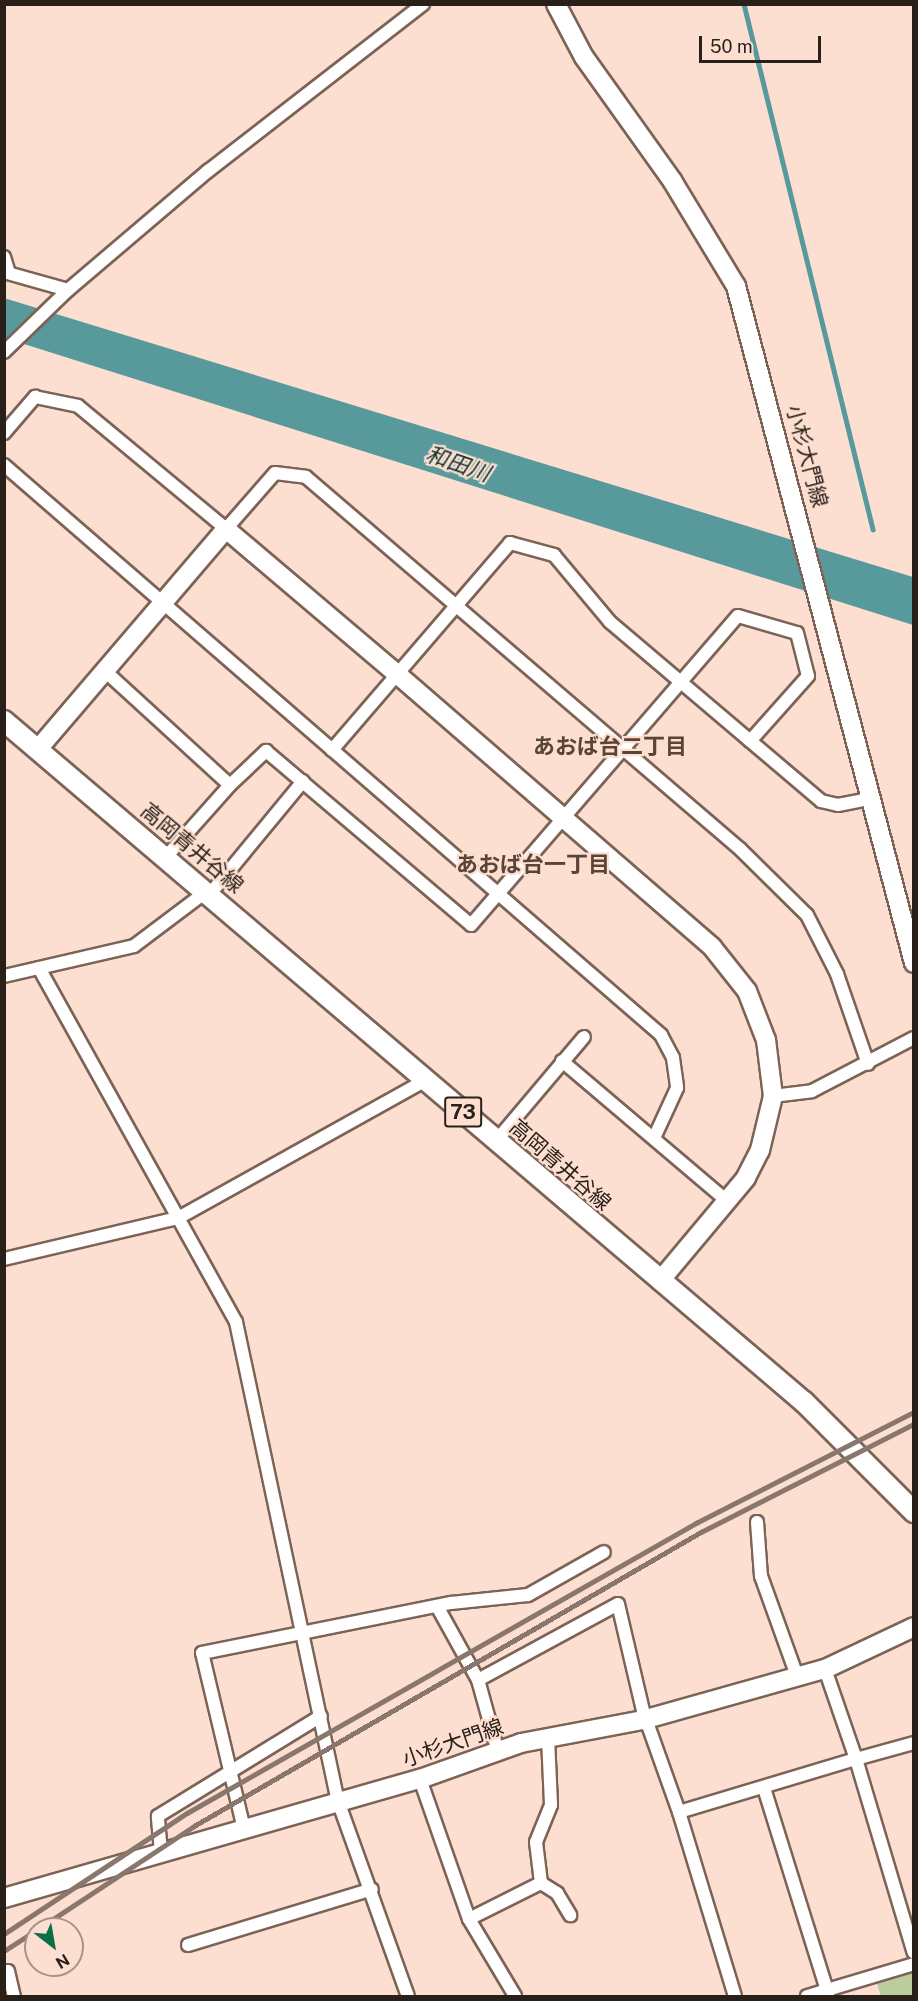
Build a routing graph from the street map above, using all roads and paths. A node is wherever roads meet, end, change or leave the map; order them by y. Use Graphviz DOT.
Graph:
graph roads {
  1 [pos="423,4"];
  2 [pos="556,4"];
  3 [pos="4,257"];
  4 [pos="7,272"];
  5 [pos="68,290"];
  6 [pos="4,352"];
  7 [pos="4,433"];
  8 [pos="4,465"];
  9 [pos="226,529"];
  10 [pos="454,606"];
  11 [pos="163,607"];
  12 [pos="105,671"];
  13 [pos="397,674"];
  14 [pos="682,680"];
  15 [pos="4,721"];
  16 [pos="750,741"];
  17 [pos="38,749"];
  18 [pos="332,750"];
  19 [pos="622,751"];
  20 [pos="303,781"];
  21 [pos="230,785"];
  22 [pos="873,798"];
  23 [pos="563,819"];
  24 [pos="165,858"];
  25 [pos="208,892"];
  26 [pos="499,893"];
  27 [pos="914,963"];
  28 [pos="39,968"];
  29 [pos="4,976"];
  30 [pos="584,1037"];
  31 [pos="914,1038"];
  32 [pos="562,1061"];
  33 [pos="868,1064"];
  34 [pos="426,1080"];
  35 [pos="773,1096"];
  36 [pos="654,1138"];
  37 [pos="496,1141"];
  38 [pos="728,1201"];
  39 [pos="178,1218"];
  40 [pos="4,1259"];
  41 [pos="660,1281"];
  42 [pos="914,1512"];
  43 [pos="757,1522"];
  44 [pos="604,1552"];
  45 [pos="437,1606"];
  46 [pos="914,1627"];
  47 [pos="303,1630"];
  48 [pos="825,1670"];
  49 [pos="796,1676"];
  50 [pos="478,1680"];
  51 [pos="321,1716"];
  52 [pos="647,1719"];
  53 [pos="548,1738"];
  54 [pos="914,1743"];
  55 [pos="498,1752"];
  56 [pos="856,1759"];
  57 [pos="229,1772"];
  58 [pos="420,1779"];
  59 [pos="764,1788"];
  60 [pos="338,1801"];
  61 [pos="679,1812"];
  62 [pos="244,1829"];
  63 [pos="161,1853"];
  64 [pos="542,1883"];
  65 [pos="372,1889"];
  66 [pos="4,1898"];
  67 [pos="570,1915"];
  68 [pos="469,1919"];
  69 [pos="188,1945"];
  70 [pos="914,1953"];
  71 [pos="914,1964"];
  72 [pos="4,1973"];
  73 [pos="828,1993"];
  74 [pos="511,1995"];
  75 [pos="15,1996"];
  76 [pos="408,1996"];
  77 [pos="735,1996"];
  78 [pos="807,1996"];
  1 -- 5 [label="street"];
  2 -- 22 [label="main road, 小杉大門線"];
  3 -- 4 [label="street"];
  4 -- 5 [label="street"];
  5 -- 6 [label="street"];
  7 -- 9 [label="street"];
  8 -- 11 [label="street"];
  9 -- 10 [label="street"];
  9 -- 11 [label="main road"];
  9 -- 13 [label="main road"];
  10 -- 13 [label="street"];
  10 -- 14 [label="street"];
  10 -- 19 [label="street"];
  11 -- 12 [label="main road"];
  11 -- 18 [label="street"];
  12 -- 17 [label="main road"];
  12 -- 21 [label="street"];
  13 -- 18 [label="street"];
  13 -- 23 [label="main road"];
  14 -- 16 [label="street"];
  14 -- 16 [label="street"];
  14 -- 19 [label="street"];
  15 -- 17 [label="main road, 高岡青井谷線 / 73"];
  16 -- 22 [label="street"];
  17 -- 24 [label="main road, 高岡青井谷線 / 73"];
  18 -- 26 [label="street"];
  19 -- 23 [label="street"];
  19 -- 33 [label="street"];
  20 -- 21 [label="street"];
  20 -- 25 [label="street"];
  20 -- 26 [label="street"];
  21 -- 24 [label="street"];
  22 -- 27 [label="main road, 小杉大門線"];
  23 -- 26 [label="street"];
  23 -- 35 [label="main road"];
  24 -- 25 [label="main road, 高岡青井谷線 / 73"];
  25 -- 28 [label="street"];
  25 -- 34 [label="main road, 高岡青井谷線 / 73"];
  26 -- 36 [label="street"];
  28 -- 29 [label="street"];
  28 -- 39 [label="street"];
  30 -- 32 [label="street"];
  31 -- 33 [label="street"];
  32 -- 36 [label="street"];
  32 -- 37 [label="street"];
  33 -- 35 [label="street"];
  34 -- 37 [label="main road, 高岡青井谷線 / 73"];
  34 -- 39 [label="street"];
  35 -- 38 [label="main road"];
  36 -- 38 [label="street"];
  37 -- 41 [label="main road, 高岡青井谷線 / 73"];
  38 -- 41 [label="main road"];
  39 -- 40 [label="street"];
  39 -- 47 [label="street"];
  41 -- 42 [label="main road, 高岡青井谷線 / 73"];
  43 -- 49 [label="street"];
  44 -- 45 [label="street"];
  45 -- 47 [label="street"];
  45 -- 50 [label="street"];
  46 -- 48 [label="main road, 小杉大門線"];
  47 -- 51 [label="street"];
  47 -- 57 [label="street"];
  48 -- 49 [label="main road, 小杉大門線"];
  48 -- 56 [label="street"];
  49 -- 52 [label="main road, 小杉大門線"];
  50 -- 52 [label="street"];
  50 -- 55 [label="street"];
  51 -- 57 [label="street"];
  51 -- 60 [label="street"];
  52 -- 53 [label="main road, 小杉大門線"];
  52 -- 61 [label="street"];
  53 -- 55 [label="main road, 小杉大門線"];
  53 -- 64 [label="street"];
  54 -- 56 [label="street"];
  55 -- 58 [label="main road, 小杉大門線"];
  56 -- 59 [label="street"];
  56 -- 70 [label="street"];
  57 -- 62 [label="street"];
  57 -- 63 [label="street"];
  58 -- 60 [label="main road, 小杉大門線"];
  58 -- 68 [label="street"];
  59 -- 61 [label="street"];
  59 -- 73 [label="street"];
  60 -- 62 [label="main road, 小杉大門線"];
  60 -- 65 [label="street"];
  61 -- 77 [label="street"];
  62 -- 63 [label="main road, 小杉大門線"];
  63 -- 66 [label="main road, 小杉大門線"];
  64 -- 67 [label="street"];
  64 -- 68 [label="street"];
  65 -- 69 [label="street"];
  65 -- 76 [label="street"];
  68 -- 74 [label="street"];
  71 -- 73 [label="street"];
  72 -- 75 [label="street"];
  73 -- 78 [label="street"];
}
